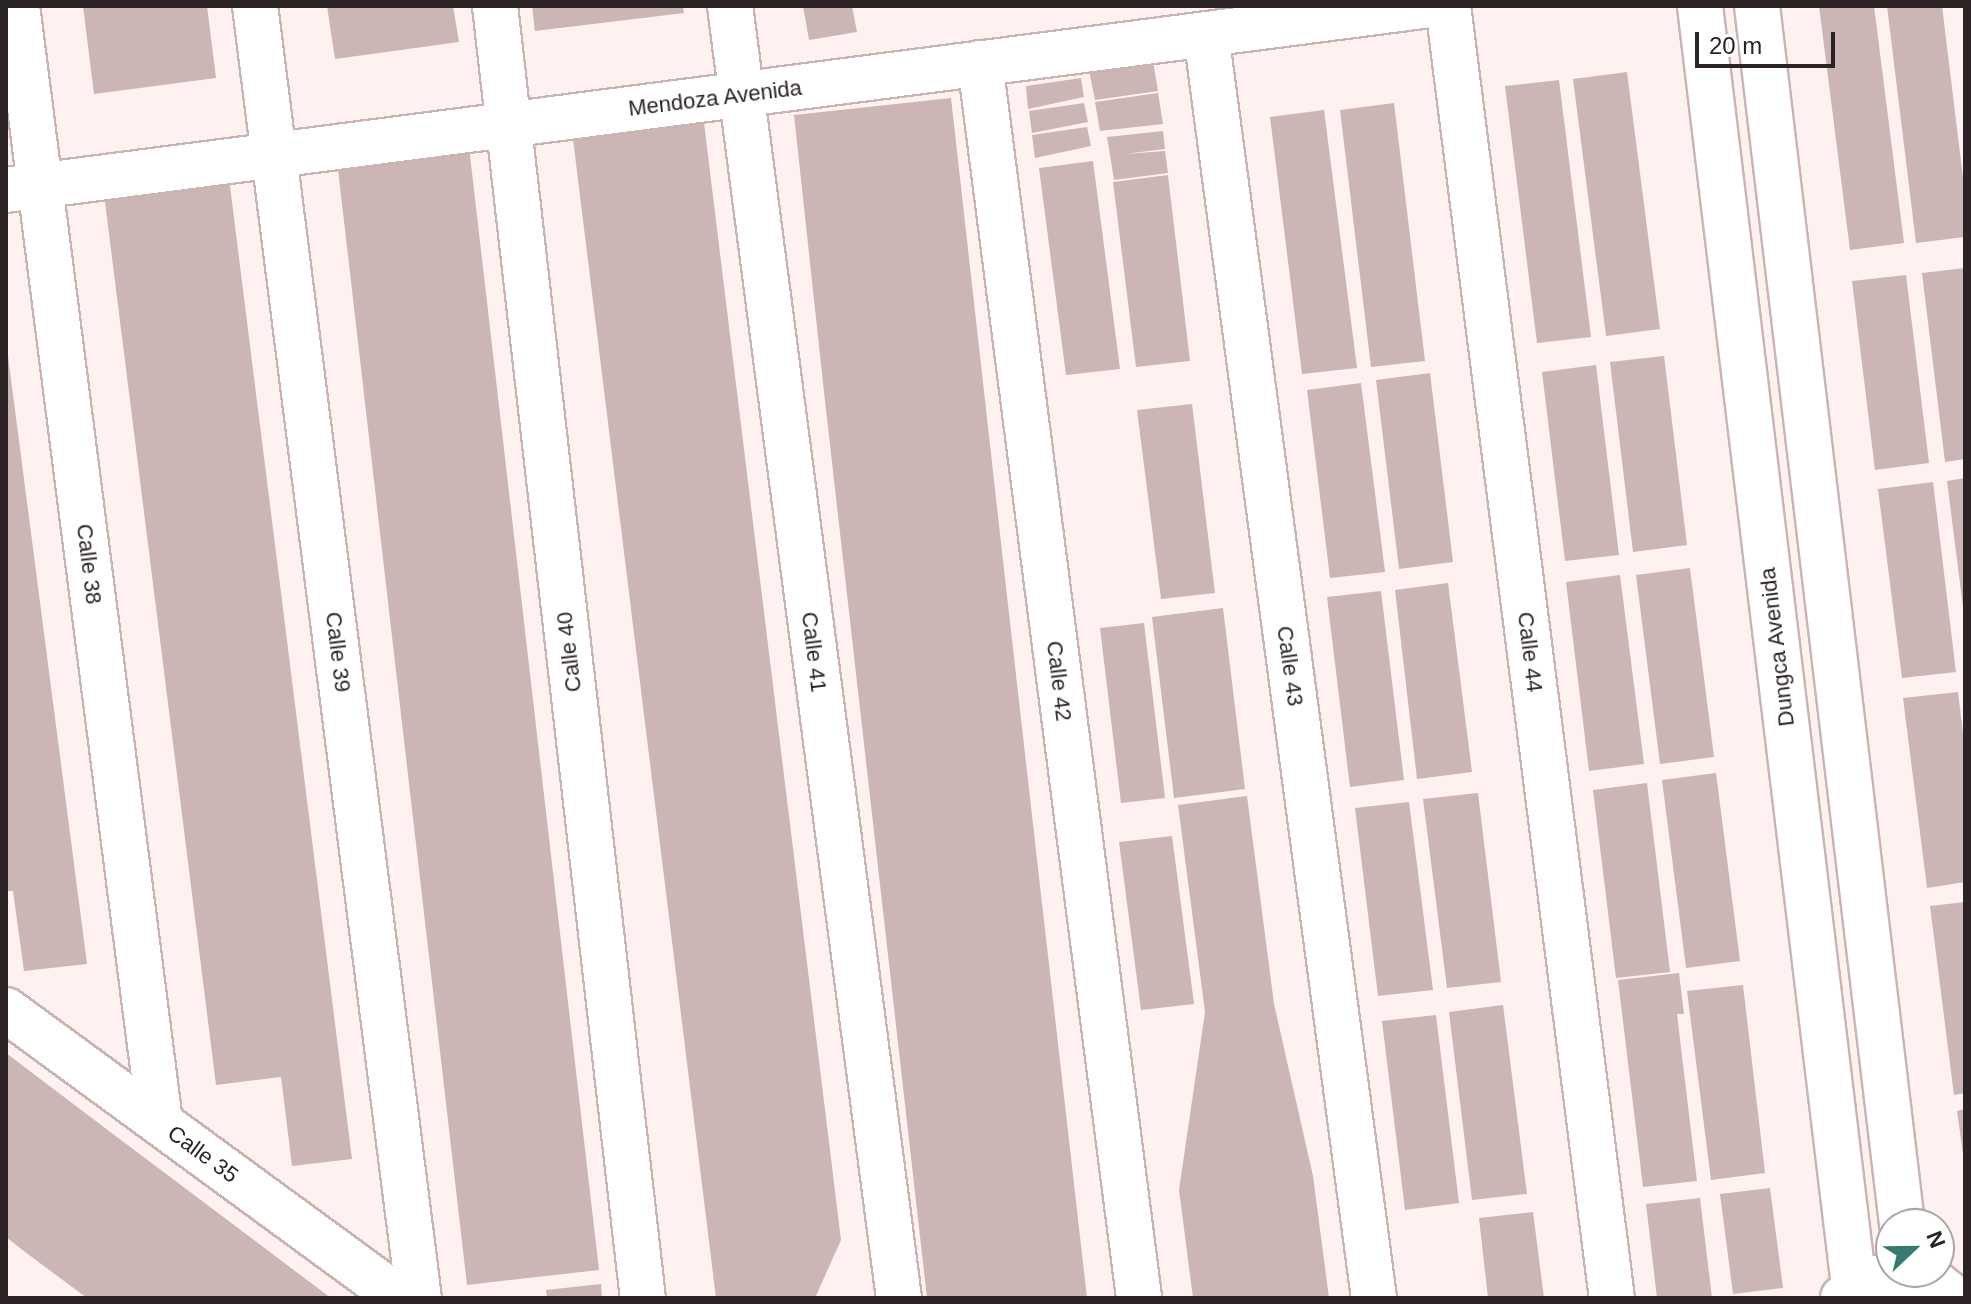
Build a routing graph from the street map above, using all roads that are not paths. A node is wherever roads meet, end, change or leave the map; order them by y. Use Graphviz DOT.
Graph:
graph roads {
  1 [pos="17,6"];
  2 [pos="255,6"];
  3 [pos="495,6"];
  4 [pos="730,6"];
  5 [pos="1423,6"];
  6 [pos="1448,6"];
  7 [pos="1700,6"];
  8 [pos="1757,6"];
  9 [pos="1206,34"];
  10 [pos="980,63"];
  11 [pos="742,94"];
  12 [pos="509,124"];
  13 [pos="275,155"];
  14 [pos="23,188"];
  15 [pos="6,1010"];
  16 [pos="160,1122"];
  17 [pos="1900,1208"];
  18 [pos="1875,1280"];
  19 [pos="1848,1293"];
  20 [pos="399,1298"];
  21 [pos="419,1298"];
  22 [pos="643,1298"];
  23 [pos="899,1298"];
  24 [pos="1139,1298"];
  25 [pos="1374,1298"];
  26 [pos="1612,1298"];
  1 -- 14 [label="street, Calle 38"];
  2 -- 13 [label="street, Calle 39"];
  3 -- 12 [label="street, Calle 40"];
  4 -- 11 [label="street, Calle 41"];
  5 -- 9 [label="street, Mendoza Avenida"];
  6 -- 26 [label="street, Calle 44"];
  7 -- 19 [label="street, Dungca Avenida"];
  8 -- 17 [label="street"];
  9 -- 10 [label="street, Mendoza Avenida"];
  9 -- 25 [label="street, Calle 43"];
  10 -- 11 [label="street, Mendoza Avenida"];
  10 -- 24 [label="street, Calle 42"];
  11 -- 12 [label="street, Mendoza Avenida"];
  11 -- 23 [label="street, Calle 41"];
  12 -- 13 [label="street, Mendoza Avenida"];
  12 -- 22 [label="street, Calle 40"];
  13 -- 14 [label="street, Mendoza Avenida"];
  13 -- 21 [label="street, Calle 39"];
  14 -- 16 [label="street, Calle 38"];
  15 -- 16 [label="street, Calle 35"];
  16 -- 20 [label="street, Calle 35"];
  18 -- 19 [label="street"];
}
